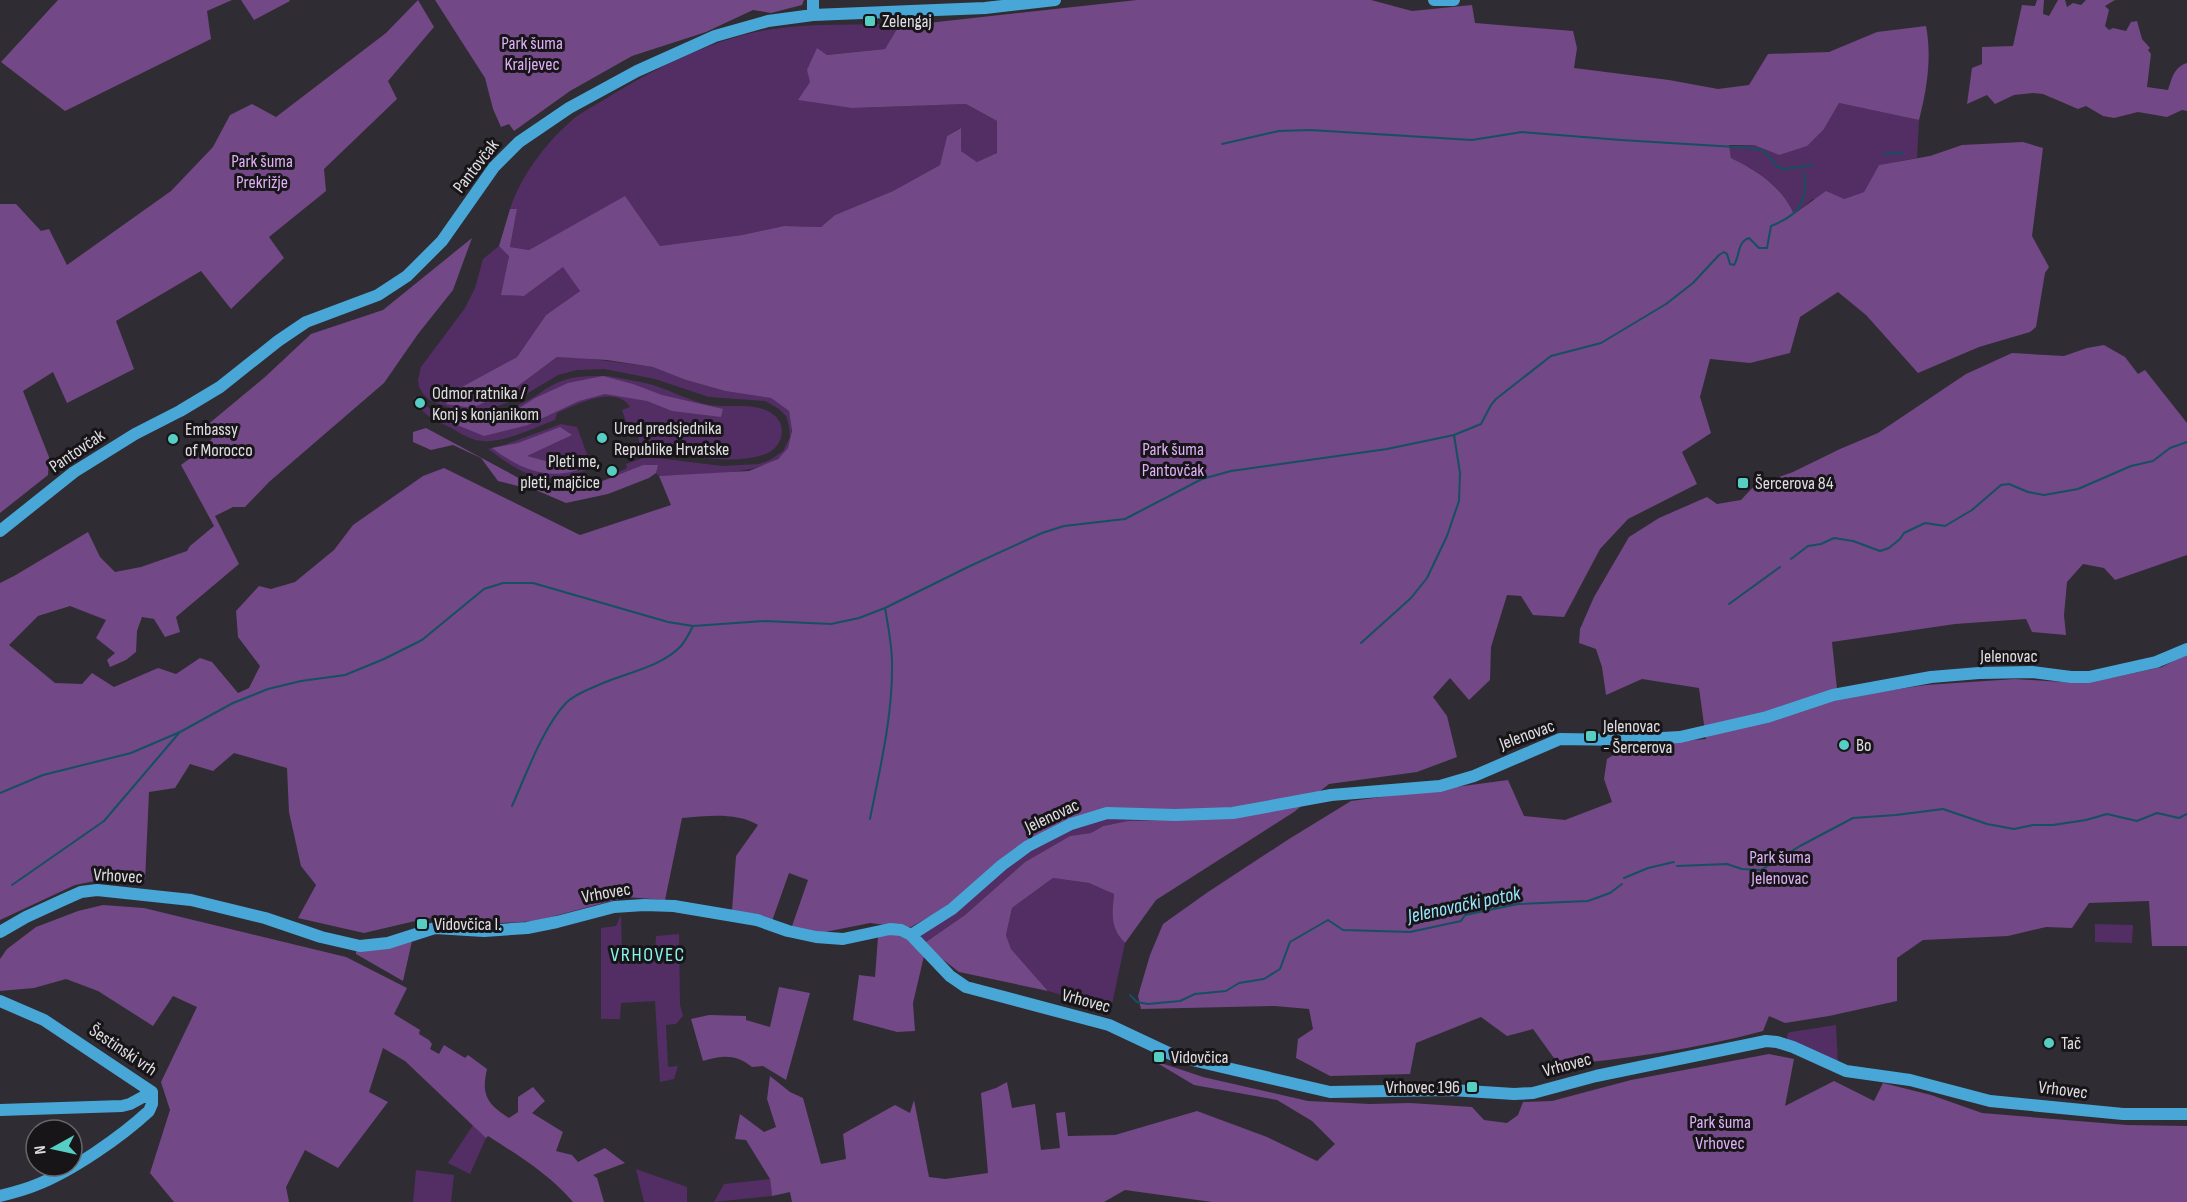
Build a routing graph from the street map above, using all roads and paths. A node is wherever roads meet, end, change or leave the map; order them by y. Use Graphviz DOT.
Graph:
graph roads {
  1 [pos="813,0"];
  2 [pos="1055,0"];
  3 [pos="1434,0"];
  4 [pos="1454,0"];
  5 [pos="813,15"];
  6 [pos="0,531"];
  7 [pos="2187,649"];
  8 [pos="0,932"];
  9 [pos="911,935"];
  10 [pos="0,1001"];
  11 [pos="152,1092"];
  12 [pos="0,1110"];
  13 [pos="2187,1114"];
  14 [pos="0,1196"];
  1 -- 5 [label="street"];
  2 -- 5 [label="street, Pantovčak"];
  3 -- 4 [label="street"];
  5 -- 6 [label="street, Pantovčak"];
  7 -- 9 [label="street, Jelenovac"];
  8 -- 9 [label="street, Vrhovec"];
  9 -- 13 [label="street, Vrhovec"];
  10 -- 11 [label="street, Šestinski vrh"];
  11 -- 12 [label="street, Šestinski vrh"];
  11 -- 14 [label="street"];
}
